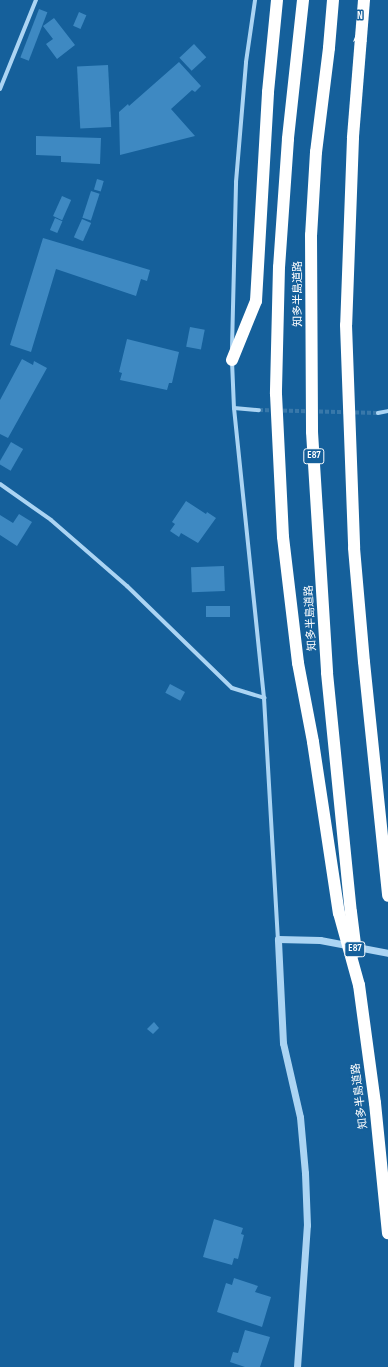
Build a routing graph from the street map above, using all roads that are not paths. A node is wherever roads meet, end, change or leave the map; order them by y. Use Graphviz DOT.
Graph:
graph roads {
  1 [pos="36,0"];
  2 [pos="255,0"];
  3 [pos="277,0"];
  4 [pos="303,0"];
  5 [pos="333,0"];
  6 [pos="364,0"];
  7 [pos="0,89"];
  8 [pos="232,360"];
  9 [pos="234,408"];
  10 [pos="260,410"];
  11 [pos="388,411"];
  12 [pos="378,413"];
  13 [pos="0,484"];
  14 [pos="264,698"];
  15 [pos="388,896"];
  16 [pos="278,939"];
  17 [pos="388,953"];
  18 [pos="359,985"];
  19 [pos="388,1233"];
  20 [pos="297,1367"];
  1 -- 7 [label="street"];
  2 -- 8 [label="street"];
  3 -- 8 [label="highway"];
  4 -- 18 [label="highway, bridge"];
  5 -- 18 [label="highway, 知多半島道路 / E87, bridge"];
  6 -- 15 [label="highway"];
  8 -- 9 [label="street"];
  9 -- 10 [label="street"];
  9 -- 14 [label="street"];
  11 -- 12 [label="street"];
  13 -- 14 [label="street"];
  14 -- 16 [label="street"];
  16 -- 17 [label="street"];
  16 -- 20 [label="street"];
  18 -- 19 [label="highway, 知多半島道路 / E87"];
}
